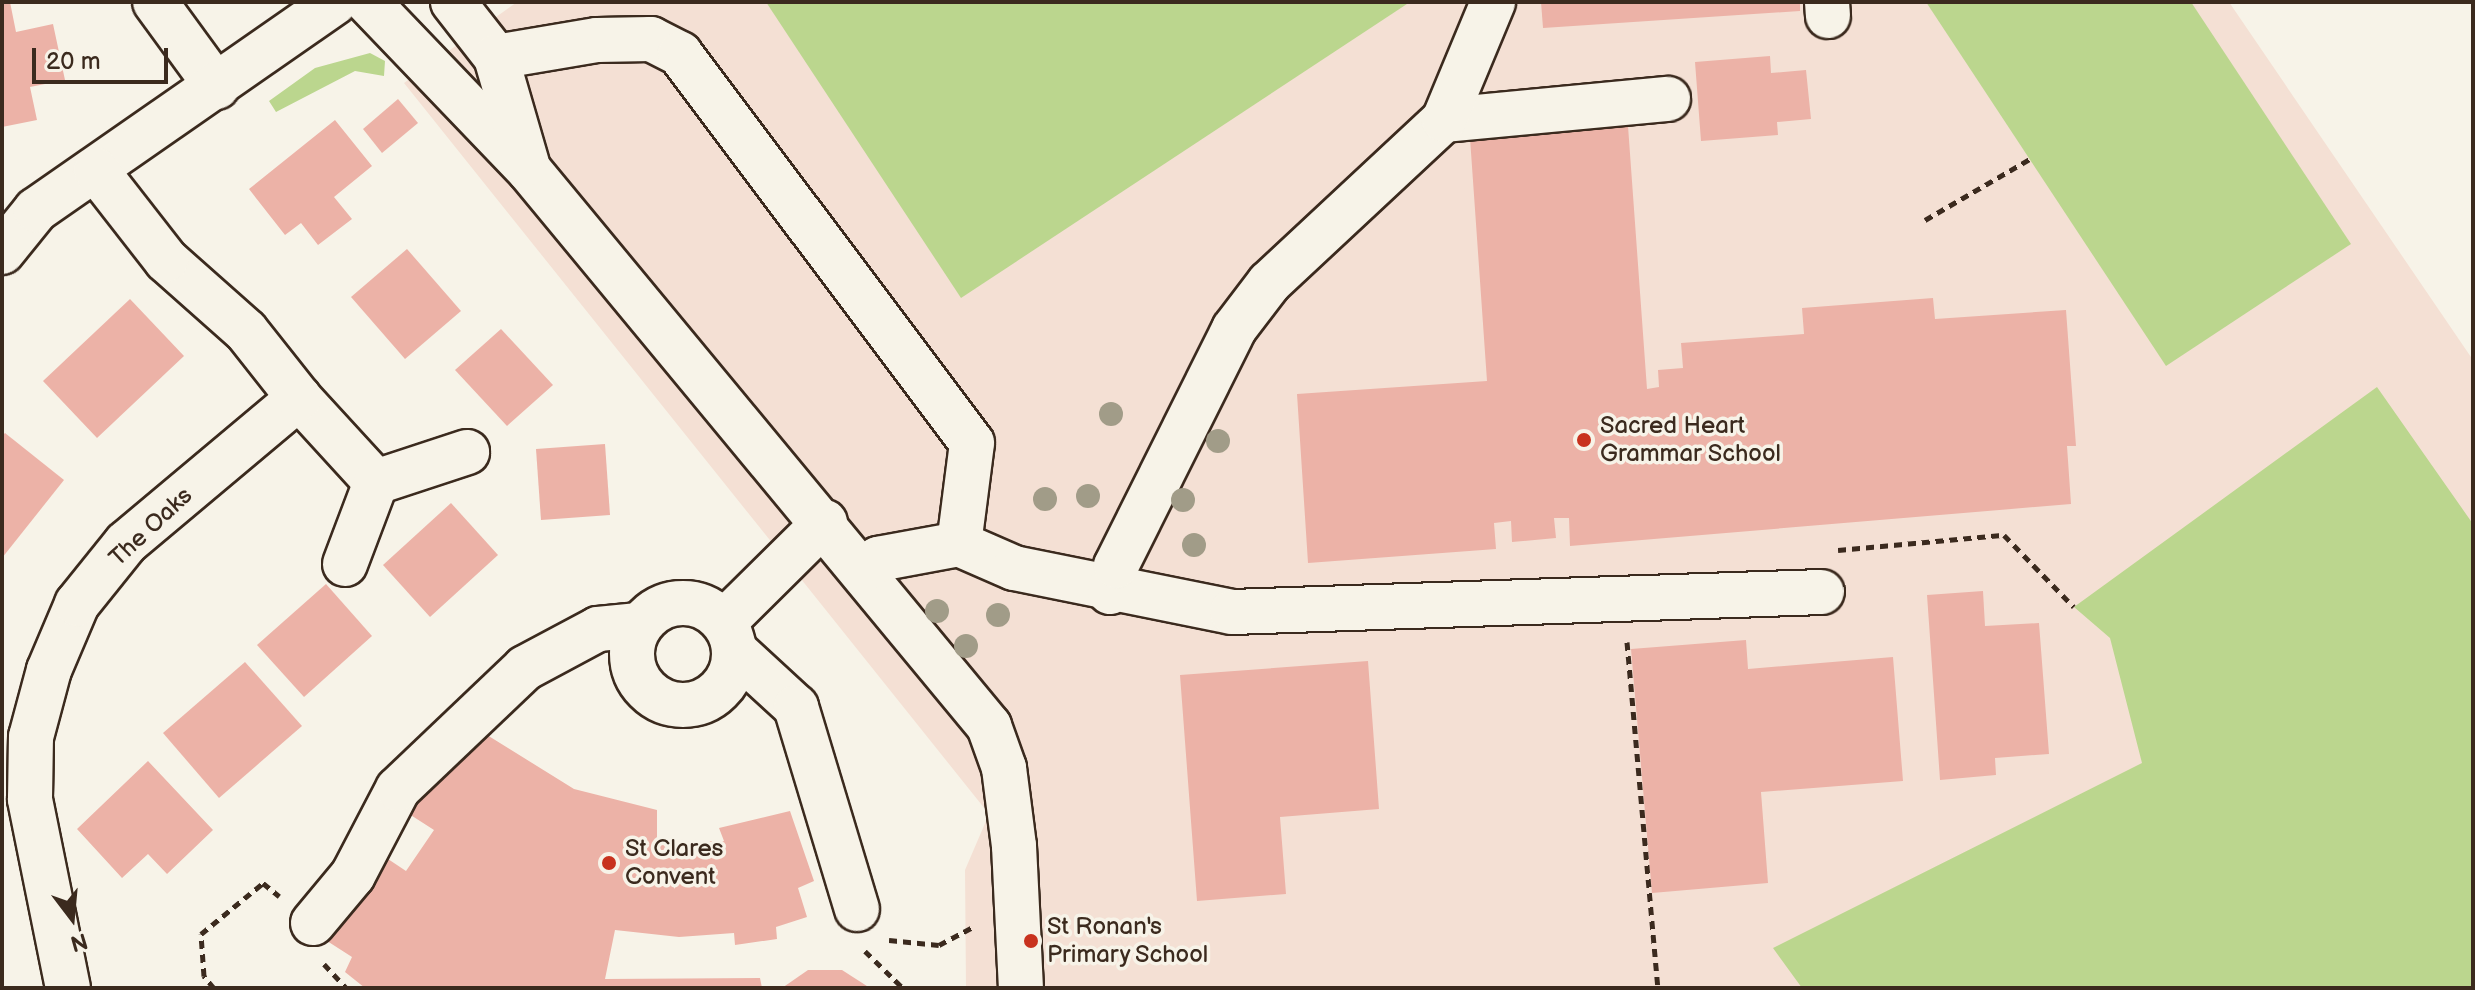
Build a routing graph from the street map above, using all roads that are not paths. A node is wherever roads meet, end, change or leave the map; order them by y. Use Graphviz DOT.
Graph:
graph roads {
  1 [pos="155,2"];
  2 [pos="335,2"];
  3 [pos="368,2"];
  4 [pos="453,2"];
  5 [pos="1493,2"];
  6 [pos="496,57"];
  7 [pos="217,87"];
  8 [pos="1668,99"];
  9 [pos="1444,120"];
  10 [pos="96,170"];
  11 [pos="529,170"];
  12 [pos="2,252"];
  13 [pos="299,398"];
  14 [pos="467,452"];
  15 [pos="376,482"];
  16 [pos="825,522"];
  17 [pos="959,544"];
  18 [pos="345,564"];
  19 [pos="863,570"];
  20 [pos="1110,592"];
  21 [pos="1822,592"];
  22 [pos="639,625"];
  23 [pos="730,636"];
  24 [pos="857,909"];
  25 [pos="313,923"];
  26 [pos="68,988"];
  27 [pos="1021,988"];
  1 -- 7 [label="street"];
  2 -- 7 [label="street"];
  3 -- 11 [label="street"];
  4 -- 6 [label="street"];
  5 -- 9 [label="street"];
  6 -- 11 [label="street"];
  6 -- 17 [label="street"];
  7 -- 10 [label="street"];
  8 -- 9 [label="street"];
  9 -- 20 [label="street"];
  10 -- 12 [label="street"];
  10 -- 13 [label="street"];
  11 -- 16 [label="street"];
  13 -- 15 [label="street"];
  13 -- 26 [label="street, The Oaks"];
  14 -- 15 [label="street"];
  15 -- 18 [label="street"];
  16 -- 19 [label="street"];
  16 -- 23 [label="street"];
  17 -- 19 [label="street"];
  17 -- 20 [label="street"];
  19 -- 27 [label="street"];
  20 -- 21 [label="street"];
  22 -- 23 [label="street"];
  22 -- 23 [label="street"];
  22 -- 25 [label="street"];
  23 -- 24 [label="street"];
}
